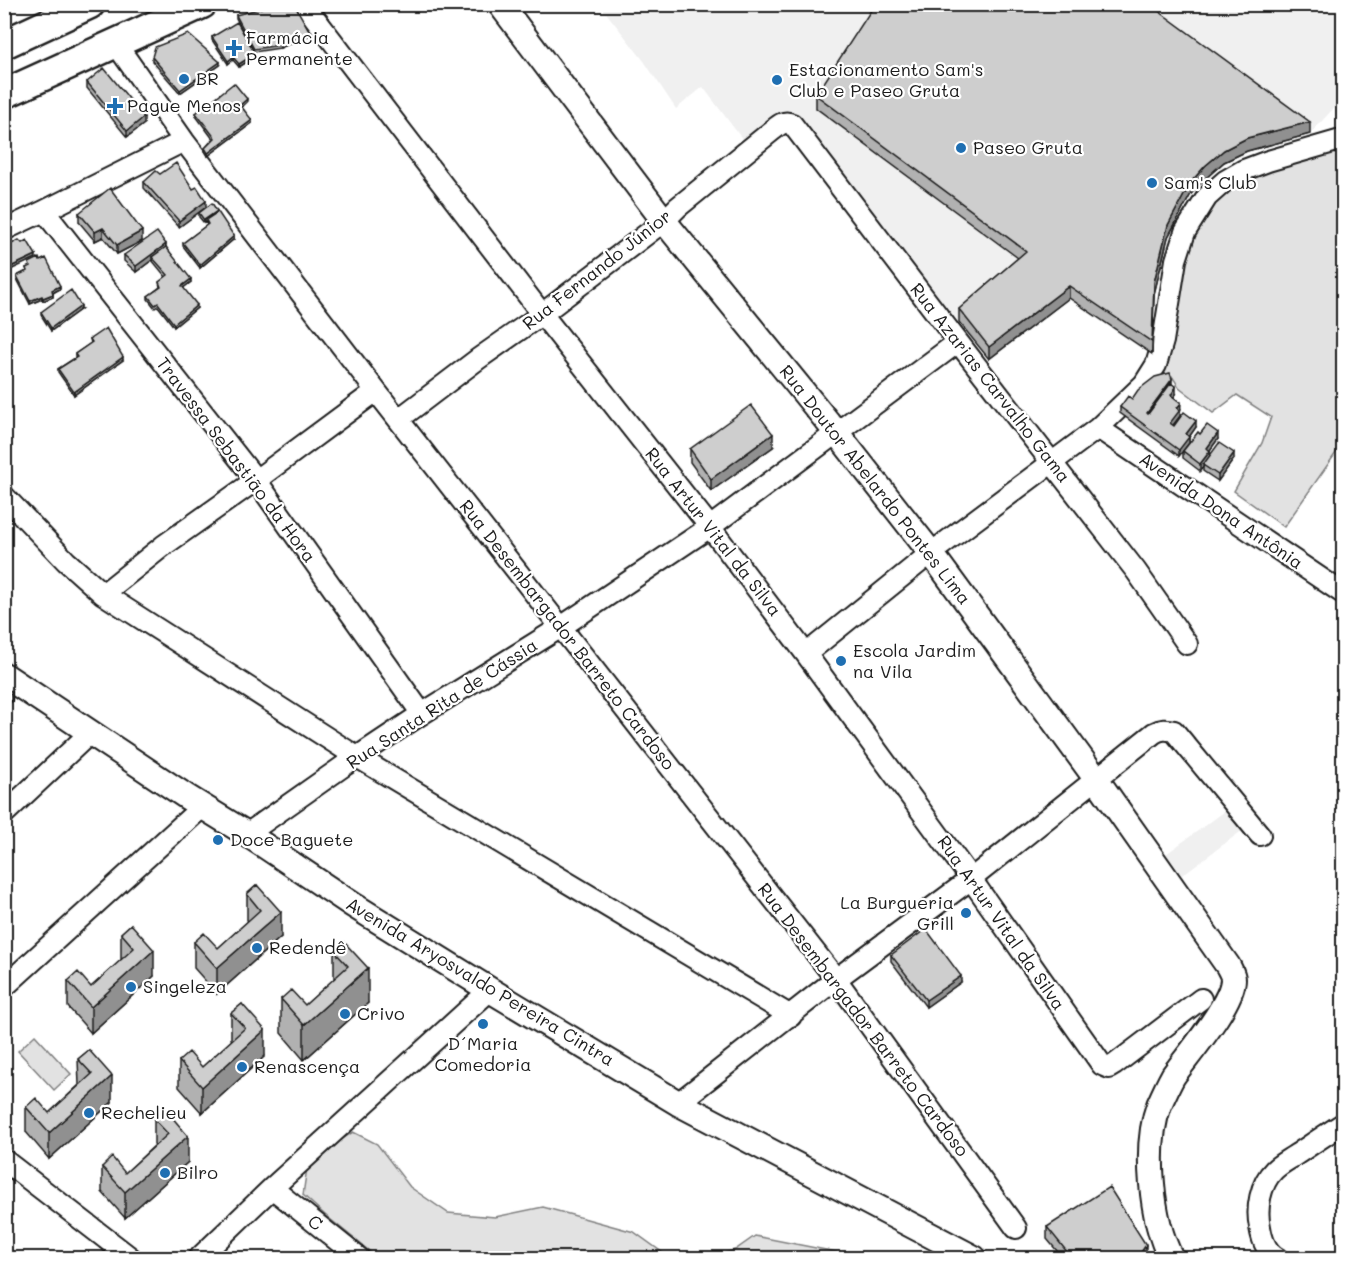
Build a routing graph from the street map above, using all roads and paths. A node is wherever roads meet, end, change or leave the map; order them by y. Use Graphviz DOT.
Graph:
graph roads {
  1 [pos="90,4"];
  2 [pos="202,4"];
  3 [pos="304,4"];
  4 [pos="500,4"];
  5 [pos="4,44"];
  6 [pos="116,44"];
  7 [pos="4,94"];
  8 [pos="792,124"];
  9 [pos="1344,139"];
  10 [pos="184,141"];
  11 [pos="44,211"];
  12 [pos="664,221"];
  13 [pos="4,230"];
  14 [pos="542,314"];
  15 [pos="958,342"];
  16 [pos="376,391"];
  17 [pos="399,419"];
  18 [pos="1098,428"];
  19 [pos="836,432"];
  20 [pos="1051,463"];
  21 [pos="256,480"];
  22 [pos="4,496"];
  23 [pos="710,527"];
  24 [pos="931,553"];
  25 [pos="103,594"];
  26 [pos="1344,594"];
  27 [pos="561,627"];
  28 [pos="1187,644"];
  29 [pos="806,654"];
  30 [pos="4,675"];
  31 [pos="422,714"];
  32 [pos="90,733"];
  33 [pos="357,757"];
  34 [pos="1097,780"];
  35 [pos="202,807"];
  36 [pos="4,814"];
  37 [pos="247,834"];
  38 [pos="1260,835"];
  39 [pos="971,879"];
  40 [pos="836,979"];
  41 [pos="4,987"];
  42 [pos="490,990"];
  43 [pos="1201,999"];
  44 [pos="791,1016"];
  45 [pos="678,1103"];
  46 [pos="1344,1123"];
  47 [pos="4,1160"];
  48 [pos="272,1188"];
  49 [pos="1016,1228"];
  50 [pos="1169,1257"];
  51 [pos="131,1258"];
  52 [pos="199,1258"];
  53 [pos="358,1258"];
  54 [pos="974,1258"];
  55 [pos="1277,1258"];
  1 -- 5 [label="highway"];
  2 -- 6 [label="highway"];
  3 -- 14 [label="street, Rua Artur Vital da Silva"];
  4 -- 12 [label="main road, Rua Doutor Abelardo Pontes Lima"];
  6 -- 7 [label="highway"];
  6 -- 10 [label="street, Rua Desembargador Barreto Cardoso"];
  8 -- 12 [label="street, Rua Fernando Júnior"];
  8 -- 15 [label="street, Rua Azarias Carvalho Gama"];
  9 -- 18 [label="street"];
  10 -- 11 [label="street"];
  10 -- 16 [label="street, Rua Desembargador Barreto Cardoso"];
  11 -- 13 [label="street"];
  11 -- 21 [label="street, Travessa Sebastião da Hora"];
  12 -- 14 [label="street, Rua Fernando Júnior"];
  12 -- 19 [label="main road, Rua Doutor Abelardo Pontes Lima"];
  14 -- 17 [label="street, Rua Fernando Júnior"];
  14 -- 23 [label="street, Rua Artur Vital da Silva"];
  15 -- 19 [label="street, Rua Santa Rita de Cássia"];
  15 -- 20 [label="street, Rua Azarias Carvalho Gama"];
  16 -- 17 [label="street, Rua Desembargador Barreto Cardoso"];
  16 -- 21 [label="street"];
  17 -- 27 [label="street, Rua Desembargador Barreto Cardoso"];
  18 -- 20 [label="street"];
  18 -- 26 [label="street, Avenida Dona Antônia"];
  19 -- 23 [label="street, Rua Santa Rita de Cássia"];
  19 -- 24 [label="main road, Rua Doutor Abelardo Pontes Lima"];
  20 -- 24 [label="street"];
  20 -- 28 [label="street, Rua Azarias Carvalho Gama"];
  21 -- 25 [label="street"];
  21 -- 31 [label="street, Travessa Sebastião da Hora"];
  22 -- 25 [label="street"];
  23 -- 27 [label="street, Rua Santa Rita de Cássia"];
  23 -- 29 [label="street, Rua Artur Vital da Silva"];
  24 -- 29 [label="street"];
  24 -- 34 [label="main road, Rua Doutor Abelardo Pontes Lima"];
  25 -- 33 [label="street"];
  27 -- 31 [label="street, Rua Santa Rita de Cássia"];
  27 -- 40 [label="street, Rua Desembargador Barreto Cardoso"];
  29 -- 39 [label="street, Rua Artur Vital da Silva"];
  30 -- 32 [label="main road, Avenida Aryosvaldo Pereira Cintra"];
  31 -- 33 [label="street, Rua Santa Rita de Cássia"];
  32 -- 35 [label="main road, Avenida Aryosvaldo Pereira Cintra"];
  32 -- 36 [label="street"];
  33 -- 37 [label="street, Rua Santa Rita de Cássia"];
  33 -- 44 [label="street"];
  34 -- 38 [label="street"];
  34 -- 39 [label="street"];
  34 -- 50 [label="main road, Rua Doutor Abelardo Pontes Lima"];
  35 -- 37 [label="main road, Avenida Aryosvaldo Pereira Cintra"];
  35 -- 41 [label="street"];
  37 -- 42 [label="main road, Avenida Aryosvaldo Pereira Cintra"];
  39 -- 40 [label="street"];
  39 -- 43 [label="street, Rua Artur Vital da Silva"];
  40 -- 44 [label="street"];
  40 -- 49 [label="street, Rua Desembargador Barreto Cardoso"];
  42 -- 45 [label="main road, Avenida Aryosvaldo Pereira Cintra"];
  42 -- 48 [label="street"];
  44 -- 45 [label="street"];
  45 -- 54 [label="main road, Avenida Aryosvaldo Pereira Cintra"];
  46 -- 55 [label="street"];
  47 -- 51 [label="street"];
  48 -- 52 [label="street"];
  48 -- 53 [label="street, C"];
}
